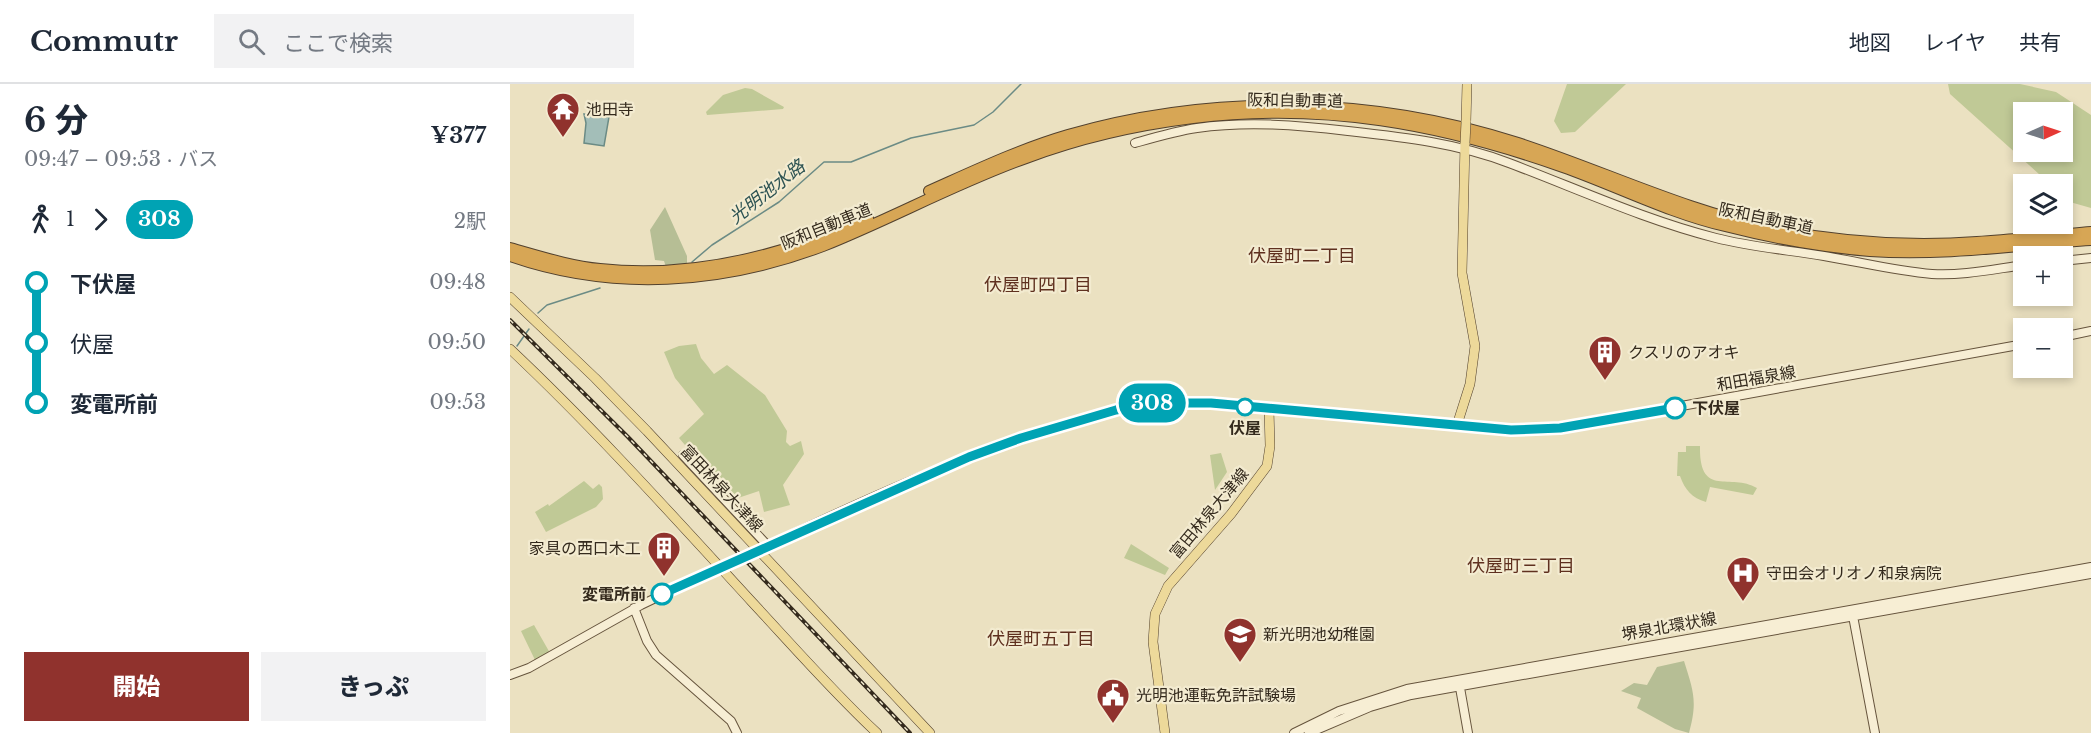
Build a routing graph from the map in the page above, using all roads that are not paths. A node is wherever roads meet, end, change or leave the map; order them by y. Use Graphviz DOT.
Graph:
graph roads {
  1 [pos="1467,84"];
  2 [pos="1135,143"];
  3 [pos="1465,146"];
  4 [pos="2091,232"];
  5 [pos="2091,240"];
  6 [pos="510,248"];
  7 [pos="788,254"];
  8 [pos="510,256"];
  9 [pos="2091,258"];
  10 [pos="2073,260"];
  11 [pos="2013,266"];
  12 [pos="715,271"];
  13 [pos="510,297"];
  14 [pos="510,302"];
  15 [pos="531,317"];
  16 [pos="2091,331"];
  17 [pos="2073,335"];
  18 [pos="2013,346"];
  19 [pos="510,350"];
  20 [pos="1269,409"];
  21 [pos="1456,425"];
  22 [pos="683,455"];
  23 [pos="767,547"];
  24 [pos="2091,567"];
  25 [pos="2091,574"];
  26 [pos="634,609"];
  27 [pos="1853,616"];
  28 [pos="510,675"];
  29 [pos="1459,682"];
  30 [pos="839,696"];
  31 [pos="737,733"];
  32 [pos="871,733"];
  33 [pos="877,733"];
  34 [pos="930,733"];
  35 [pos="1165,733"];
  36 [pos="1294,733"];
  37 [pos="1308,733"];
  38 [pos="1468,733"];
  39 [pos="1875,733"];
  1 -- 3 [label="main road, bridge"];
  2 -- 3 [label="main road"];
  3 -- 11 [label="main road"];
  3 -- 21 [label="main road"];
  4 -- 7 [label="highway, 阪和自動車道"];
  5 -- 7 [label="highway, 阪和自動車道"];
  6 -- 12 [label="highway, 阪和自動車道"];
  7 -- 12 [label="highway, 阪和自動車道"];
  8 -- 12 [label="highway, 阪和自動車道"];
  9 -- 10 [label="main road"];
  13 -- 15 [label="main road, 富田林泉大津線"];
  14 -- 15 [label="main road"];
  15 -- 34 [label="main road, 富田林泉大津線"];
  16 -- 17 [label="main road"];
  18 -- 21 [label="main road, 和田福泉線"];
  19 -- 30 [label="main road"];
  20 -- 21 [label="main road"];
  20 -- 23 [label="main road"];
  20 -- 35 [label="main road, 富田林泉大津線"];
  22 -- 23 [label="main road"];
  23 -- 26 [label="main road, bridge"];
  24 -- 29 [label="main road, 堺泉北環状線"];
  25 -- 27 [label="main road, 堺泉北環状線"];
  26 -- 28 [label="main road"];
  26 -- 31 [label="main road"];
  27 -- 29 [label="main road, 堺泉北環状線"];
  27 -- 39 [label="main road"];
  29 -- 36 [label="main road, 堺泉北環状線"];
  29 -- 37 [label="main road, 堺泉北環状線"];
  29 -- 38 [label="main road"];
  30 -- 32 [label="main road"];
  30 -- 33 [label="main road"];
}
